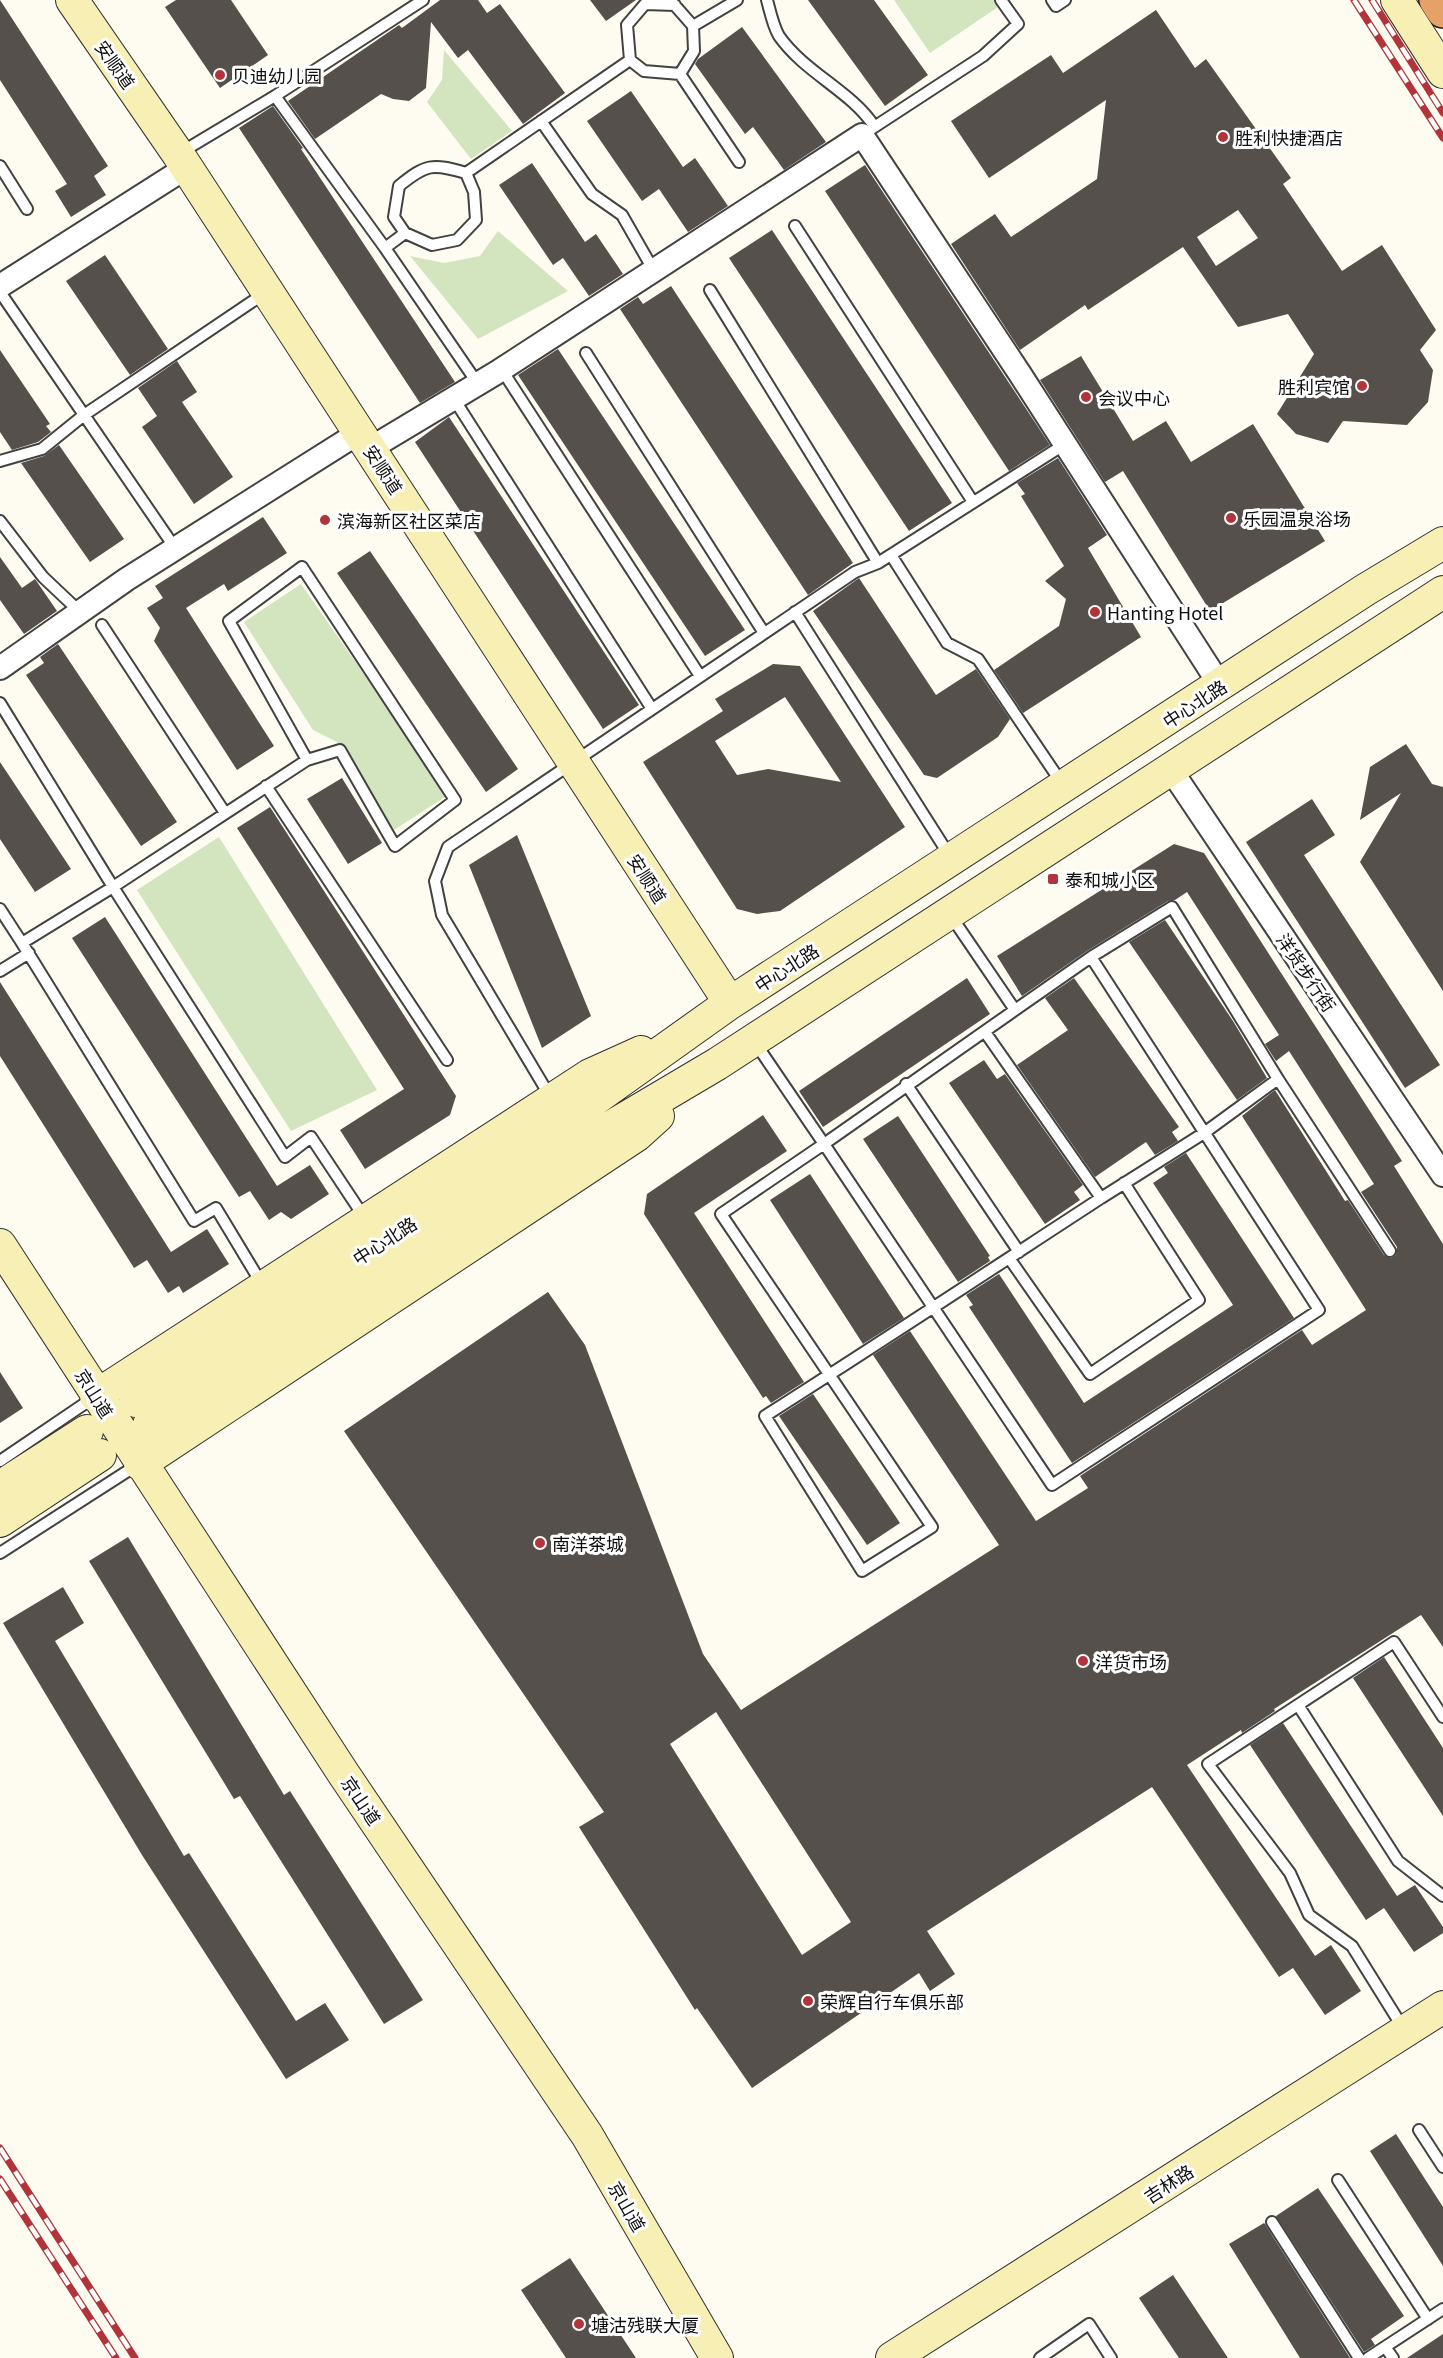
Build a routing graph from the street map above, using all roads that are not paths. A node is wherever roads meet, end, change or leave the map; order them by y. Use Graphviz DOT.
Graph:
graph roads {
  1 [pos="72,0"];
  2 [pos="423,0"];
  3 [pos="737,0"];
  4 [pos="767,0"];
  5 [pos="1001,0"];
  6 [pos="1052,0"];
  7 [pos="1065,0"];
  8 [pos="1397,0"];
  9 [pos="1436,0"];
  10 [pos="673,3"];
  11 [pos="1443,11"];
  12 [pos="693,26"];
  13 [pos="630,60"];
  14 [pos="1443,72"];
  15 [pos="680,74"];
  16 [pos="275,96"];
  17 [pos="541,121"];
  18 [pos="868,131"];
  19 [pos="183,160"];
  20 [pos="739,162"];
  21 [pos="0,166"];
  22 [pos="466,173"];
  23 [pos="27,209"];
  24 [pos="795,226"];
  25 [pos="405,233"];
  26 [pos="385,248"];
  27 [pos="654,271"];
  28 [pos="0,286"];
  29 [pos="710,290"];
  30 [pos="268,291"];
  31 [pos="0,292"];
  32 [pos="586,353"];
  33 [pos="502,370"];
  34 [pos="478,384"];
  35 [pos="454,399"];
  36 [pos="84,415"];
  37 [pos="366,440"];
  38 [pos="1065,444"];
  39 [pos="0,461"];
  40 [pos="974,502"];
  41 [pos="0,521"];
  42 [pos="1443,543"];
  43 [pos="175,548"];
  44 [pos="891,555"];
  45 [pos="878,563"];
  46 [pos="1443,592"];
  47 [pos="80,612"];
  48 [pos="795,612"];
  49 [pos="102,625"];
  50 [pos="764,633"];
  51 [pos="0,668"];
  52 [pos="700,676"];
  53 [pos="1220,685"];
  54 [pos="0,703"];
  55 [pos="652,708"];
  56 [pos="307,760"];
  57 [pos="572,762"];
  58 [pos="1171,770"];
  59 [pos="266,786"];
  60 [pos="1064,787"];
  61 [pos="225,813"];
  62 [pos="952,860"];
  63 [pos="113,887"];
  64 [pos="0,909"];
  65 [pos="950,914"];
  66 [pos="22,943"];
  67 [pos="29,953"];
  68 [pos="1091,957"];
  69 [pos="0,971"];
  70 [pos="730,1003"];
  71 [pos="1015,1010"];
  72 [pos="694,1029"];
  73 [pos="985,1032"];
  74 [pos="754,1040"];
  75 [pos="447,1060"];
  76 [pos="717,1064"];
  77 [pos="1278,1079"];
  78 [pos="906,1084"];
  79 [pos="553,1100"];
  80 [pos="1204,1133"];
  81 [pos="824,1144"];
  82 [pos="1443,1175"];
  83 [pos="1124,1183"];
  84 [pos="1101,1198"];
  85 [pos="366,1220"];
  86 [pos="0,1245"];
  87 [pos="1390,1251"];
  88 [pos="1014,1255"];
  89 [pos="263,1286"];
  90 [pos="933,1306"];
  91 [pos="830,1374"];
  92 [pos="96,1396"];
  93 [pos="0,1461"];
  94 [pos="140,1464"];
  95 [pos="0,1487"];
  96 [pos="0,1521"];
  97 [pos="0,1553"];
  98 [pos="1298,1705"];
  99 [pos="1443,1717"];
  100 [pos="1443,1896"];
  101 [pos="1443,2007"];
  102 [pos="1406,2031"];
  103 [pos="1419,2130"];
  104 [pos="1443,2167"];
  105 [pos="1338,2180"];
  106 [pos="1272,2222"];
  107 [pos="1443,2309"];
  108 [pos="1428,2319"];
  109 [pos="1385,2347"];
  110 [pos="717,2358"];
  111 [pos="892,2358"];
  112 [pos="1040,2358"];
  113 [pos="1111,2358"];
  114 [pos="1359,2358"];
  115 [pos="1368,2358"];
  116 [pos="1393,2358"];
  1 -- 19 [label="street, 安顺道"];
  2 -- 16 [label="lane"];
  3 -- 12 [label="lane"];
  4 -- 18 [label="lane"];
  5 -- 18 [label="lane"];
  6 -- 7 [label="lane"];
  8 -- 14 [label="street"];
  9 -- 11 [label="highway"];
  10 -- 12 [label="lane"];
  10 -- 13 [label="lane"];
  12 -- 15 [label="lane"];
  13 -- 15 [label="lane"];
  13 -- 17 [label="lane"];
  15 -- 20 [label="lane"];
  16 -- 19 [label="lane"];
  16 -- 26 [label="lane"];
  17 -- 22 [label="lane"];
  17 -- 27 [label="lane"];
  18 -- 27 [label="street"];
  18 -- 38 [label="street"];
  19 -- 28 [label="street"];
  19 -- 30 [label="street, 安顺道"];
  21 -- 23 [label="lane"];
  22 -- 25 [label="lane"];
  22 -- 25 [label="lane"];
  24 -- 40 [label="lane"];
  25 -- 26 [label="lane"];
  26 -- 34 [label="lane"];
  27 -- 33 [label="street"];
  29 -- 45 [label="lane"];
  30 -- 36 [label="lane"];
  30 -- 37 [label="street, 安顺道"];
  31 -- 36 [label="lane"];
  32 -- 50 [label="lane"];
  33 -- 34 [label="street"];
  33 -- 52 [label="lane"];
  34 -- 35 [label="street"];
  35 -- 37 [label="street"];
  35 -- 55 [label="lane"];
  36 -- 39 [label="lane"];
  36 -- 43 [label="lane"];
  37 -- 43 [label="street"];
  37 -- 57 [label="street, 安顺道"];
  38 -- 40 [label="lane"];
  38 -- 53 [label="street"];
  40 -- 44 [label="lane"];
  41 -- 47 [label="lane"];
  42 -- 53 [label="street, 中心北路"];
  43 -- 47 [label="street"];
  44 -- 45 [label="lane"];
  44 -- 60 [label="lane"];
  45 -- 48 [label="lane"];
  46 -- 58 [label="street, 中心北路"];
  47 -- 51 [label="street"];
  48 -- 50 [label="lane"];
  48 -- 62 [label="lane"];
  49 -- 61 [label="lane"];
  50 -- 52 [label="lane"];
  52 -- 55 [label="lane"];
  53 -- 60 [label="street, 中心北路"];
  54 -- 63 [label="lane"];
  55 -- 57 [label="lane"];
  56 -- 56 [label="lane"];
  56 -- 59 [label="lane"];
  57 -- 70 [label="street, 安顺道"];
  57 -- 79 [label="lane"];
  58 -- 65 [label="street, 中心北路"];
  58 -- 82 [label="street, 洋货步行街"];
  59 -- 61 [label="lane"];
  59 -- 75 [label="lane"];
  60 -- 62 [label="street, 中心北路"];
  61 -- 63 [label="lane"];
  62 -- 70 [label="street, 中心北路"];
  63 -- 66 [label="lane"];
  63 -- 85 [label="lane"];
  64 -- 66 [label="lane"];
  65 -- 71 [label="lane"];
  65 -- 74 [label="street, 中心北路"];
  66 -- 67 [label="lane"];
  67 -- 69 [label="lane"];
  67 -- 89 [label="lane"];
  68 -- 71 [label="lane"];
  68 -- 77 [label="lane"];
  68 -- 80 [label="lane"];
  70 -- 72 [label="street, 中心北路"];
  71 -- 73 [label="lane"];
  72 -- 76 [label="street, 中心北路"];
  72 -- 79 [label="street"];
  73 -- 78 [label="lane"];
  73 -- 84 [label="lane"];
  74 -- 76 [label="street, 中心北路"];
  74 -- 81 [label="lane"];
  76 -- 94 [label="street"];
  77 -- 80 [label="lane"];
  77 -- 87 [label="lane"];
  78 -- 81 [label="lane"];
  78 -- 88 [label="lane"];
  79 -- 85 [label="street"];
  80 -- 83 [label="lane"];
  80 -- 90 [label="lane"];
  81 -- 90 [label="lane"];
  81 -- 91 [label="lane"];
  83 -- 84 [label="lane"];
  83 -- 88 [label="lane"];
  84 -- 88 [label="lane"];
  85 -- 89 [label="street"];
  86 -- 92 [label="street, 京山道"];
  88 -- 90 [label="lane"];
  89 -- 92 [label="street"];
  90 -- 91 [label="lane"];
  91 -- 91 [label="lane"];
  92 -- 93 [label="lane"];
  92 -- 94 [label="street, 京山道"];
  94 -- 97 [label="lane"];
  94 -- 110 [label="street, 京山道"];
  95 -- 96 [label="street"];
  98 -- 99 [label="lane"];
  98 -- 100 [label="lane"];
  98 -- 102 [label="lane"];
  101 -- 102 [label="street, 吉林路"];
  102 -- 111 [label="street, 吉林路"];
  103 -- 104 [label="lane"];
  105 -- 108 [label="lane"];
  106 -- 114 [label="lane"];
  107 -- 108 [label="lane"];
  108 -- 109 [label="lane"];
  109 -- 115 [label="lane"];
  109 -- 116 [label="lane"];
  112 -- 113 [label="lane"];
}
